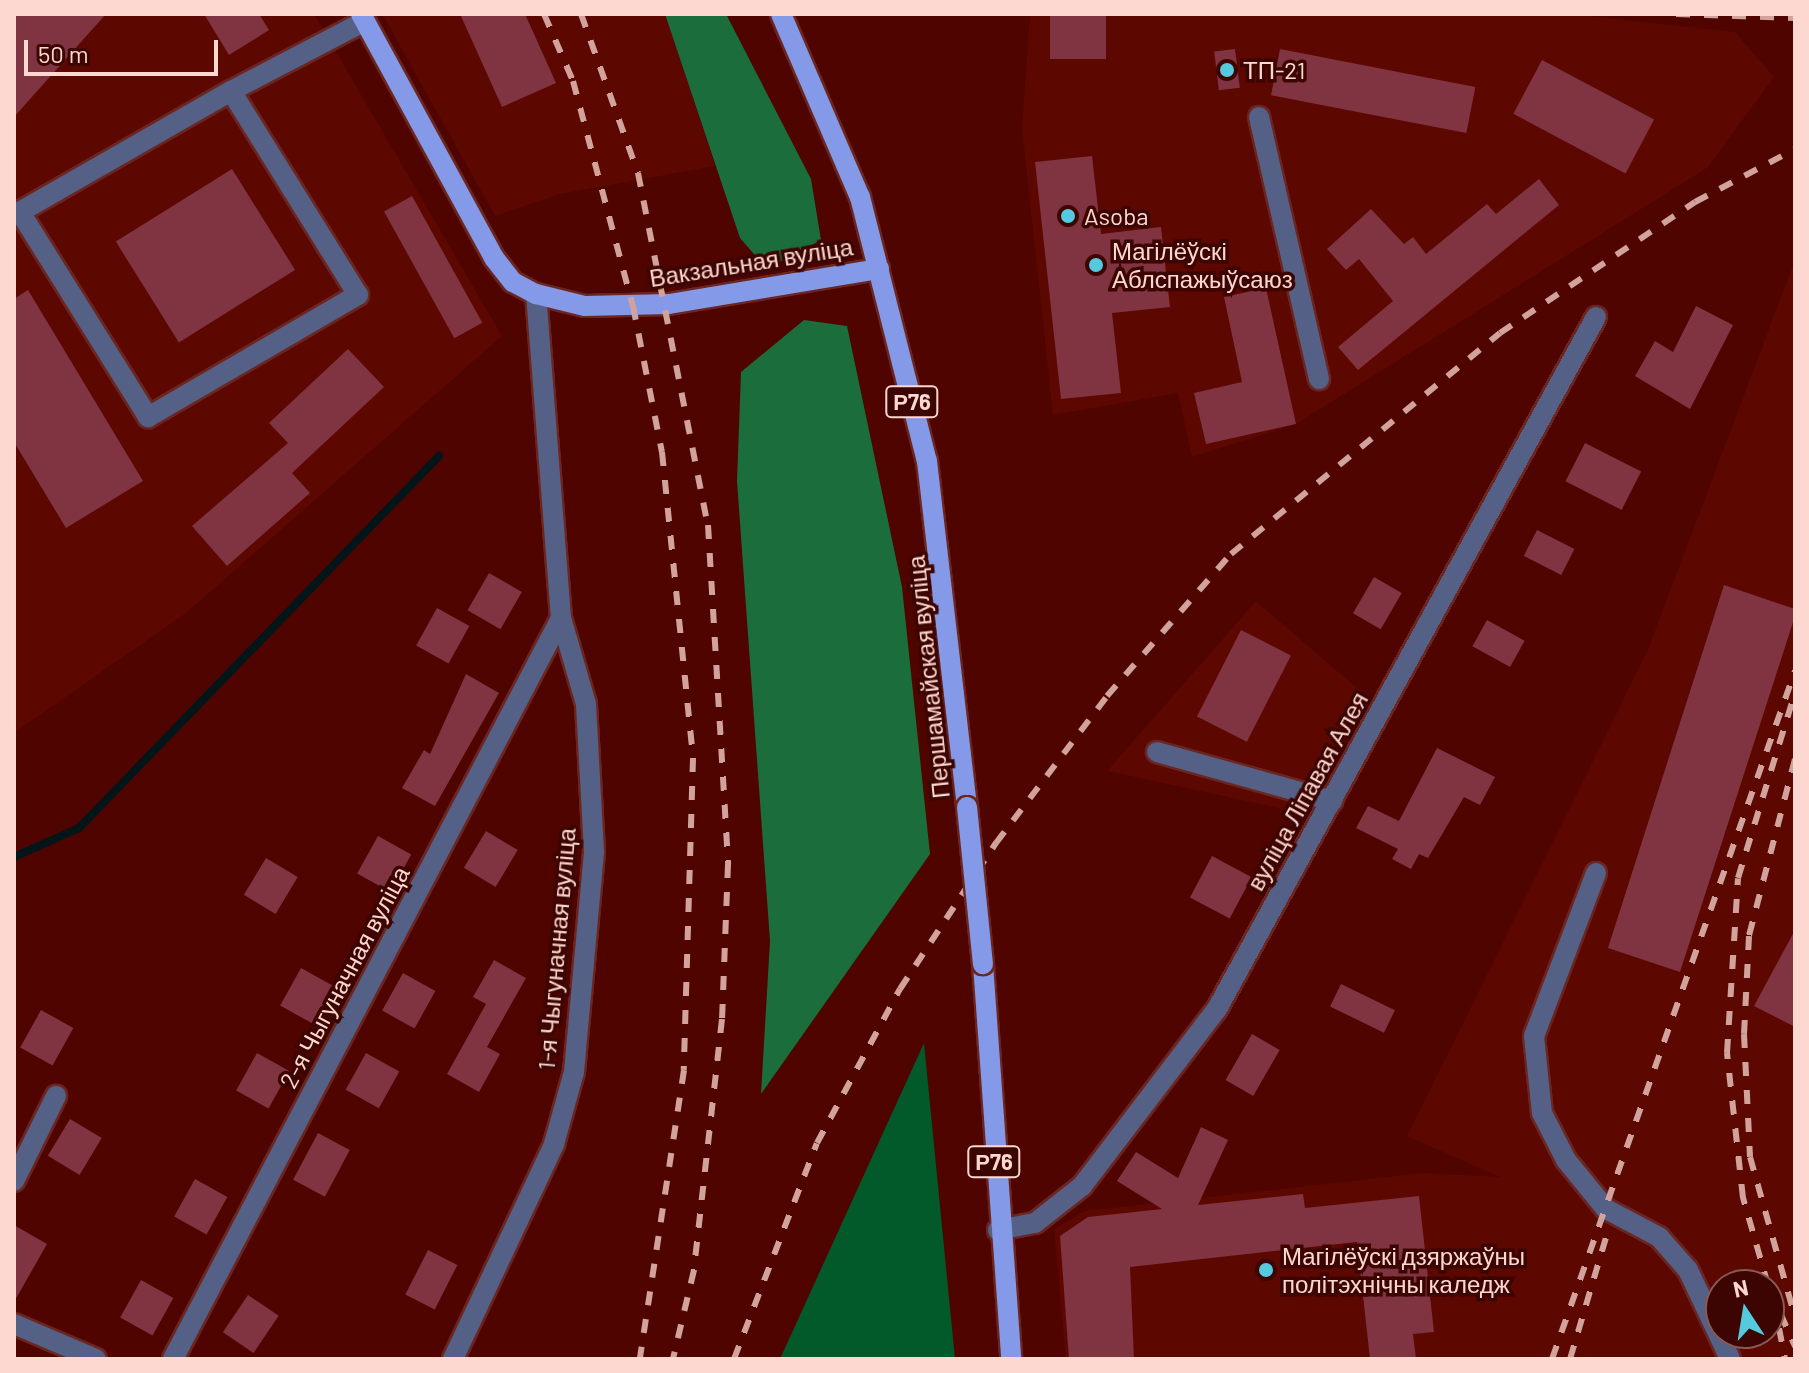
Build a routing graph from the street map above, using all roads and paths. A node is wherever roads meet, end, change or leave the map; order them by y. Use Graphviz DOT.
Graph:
graph roads {
  1 [pos="781,14"];
  2 [pos="363,17"];
  3 [pos="231,91"];
  4 [pos="1259,117"];
  5 [pos="879,269"];
  6 [pos="536,294"];
  7 [pos="1596,317"];
  8 [pos="1319,379"];
  9 [pos="561,618"];
  10 [pos="1157,752"];
  11 [pos="1332,801"];
  12 [pos="1596,873"];
  13 [pos="56,1096"];
  14 [pos="14,1181"];
  15 [pos="998,1230"];
  16 [pos="14,1324"];
  17 [pos="96,1359"];
  18 [pos="173,1359"];
  19 [pos="453,1359"];
  20 [pos="1011,1359"];
  21 [pos="1730,1359"];
  1 -- 5 [label="main road, Першамайская вуліца / Р76"];
  2 -- 3 [label="street"];
  2 -- 6 [label="main road, Вакзальная вуліца"];
  3 -- 3 [label="street"];
  4 -- 8 [label="street"];
  5 -- 6 [label="main road, Вакзальная вуліца"];
  5 -- 15 [label="main road, Першамайская вуліца / Р76, bridge"];
  6 -- 9 [label="street"];
  7 -- 11 [label="street, вуліца Ліпавая Алея"];
  9 -- 18 [label="street, 2-я Чыгуначная вуліца"];
  9 -- 19 [label="street, 1-я Чыгуначная вуліца"];
  10 -- 11 [label="street"];
  11 -- 15 [label="street, вуліца Ліпавая Алея"];
  12 -- 21 [label="street"];
  13 -- 14 [label="street"];
  15 -- 20 [label="main road, Першамайская вуліца / Р76"];
  16 -- 17 [label="street"];
}
